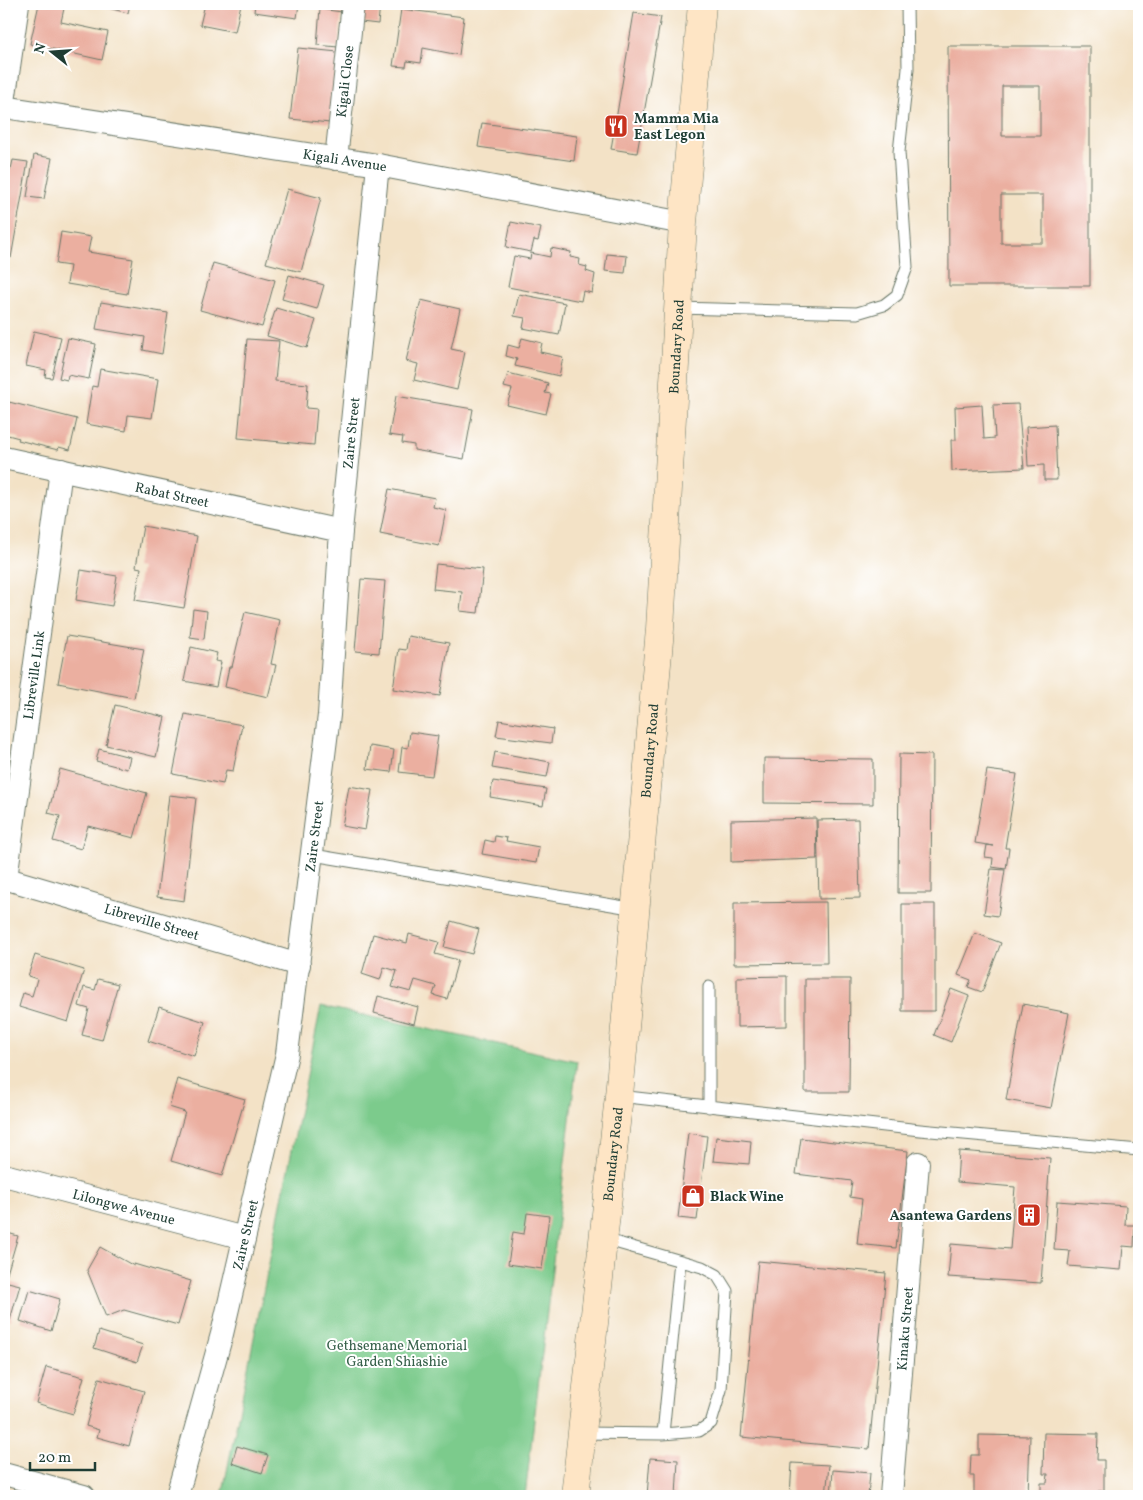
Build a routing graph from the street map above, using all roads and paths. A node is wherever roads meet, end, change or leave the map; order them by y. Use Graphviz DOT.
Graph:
graph roads {
  1 [pos="18,4"];
  2 [pos="353,4"];
  3 [pos="702,4"];
  4 [pos="908,4"];
  5 [pos="4,102"];
  6 [pos="4,107"];
  7 [pos="336,159"];
  8 [pos="378,165"];
  9 [pos="683,223"];
  10 [pos="678,308"];
  11 [pos="4,458"];
  12 [pos="62,470"];
  13 [pos="341,531"];
  14 [pos="312,855"];
  15 [pos="5,879"];
  16 [pos="636,909"];
  17 [pos="299,965"];
  18 [pos="709,987"];
  19 [pos="619,1096"];
  20 [pos="709,1107"];
  21 [pos="1139,1150"];
  22 [pos="918,1163"];
  23 [pos="4,1175"];
  24 [pos="244,1238"];
  25 [pos="604,1239"];
  26 [pos="680,1261"];
  27 [pos="582,1432"];
  28 [pos="663,1434"];
  29 [pos="5,1477"];
  30 [pos="84,1496"];
  31 [pos="177,1496"];
  32 [pos="575,1496"];
  33 [pos="891,1496"];
  1 -- 5 [label="street"];
  2 -- 7 [label="street, Kigali Close"];
  3 -- 9 [label="main road, Boundary Road"];
  4 -- 10 [label="lane"];
  6 -- 7 [label="street, Kigali Avenue"];
  7 -- 8 [label="street, Kigali Avenue"];
  8 -- 9 [label="street, Kigali Avenue"];
  8 -- 13 [label="street, Zaire Street"];
  9 -- 10 [label="main road, Boundary Road"];
  10 -- 16 [label="main road, Boundary Road"];
  11 -- 12 [label="street, Rabat Street"];
  12 -- 13 [label="street, Rabat Street"];
  12 -- 15 [label="street, Libreville Link"];
  13 -- 14 [label="street, Zaire Street"];
  14 -- 16 [label="lane"];
  14 -- 17 [label="street, Zaire Street"];
  15 -- 17 [label="street, Libreville Street"];
  16 -- 19 [label="main road, Boundary Road"];
  17 -- 24 [label="street, Zaire Street"];
  18 -- 20 [label="lane"];
  19 -- 20 [label="lane"];
  19 -- 25 [label="main road, Boundary Road"];
  20 -- 21 [label="lane"];
  22 -- 33 [label="street, Kinaku Street"];
  23 -- 24 [label="street, Lilongwe Avenue"];
  24 -- 31 [label="street, Zaire Street"];
  25 -- 26 [label="lane"];
  25 -- 27 [label="main road, Boundary Road"];
  26 -- 28 [label="lane"];
  26 -- 28 [label="lane"];
  27 -- 28 [label="lane"];
  27 -- 32 [label="main road, Boundary Road"];
  29 -- 30 [label="street"];
}
